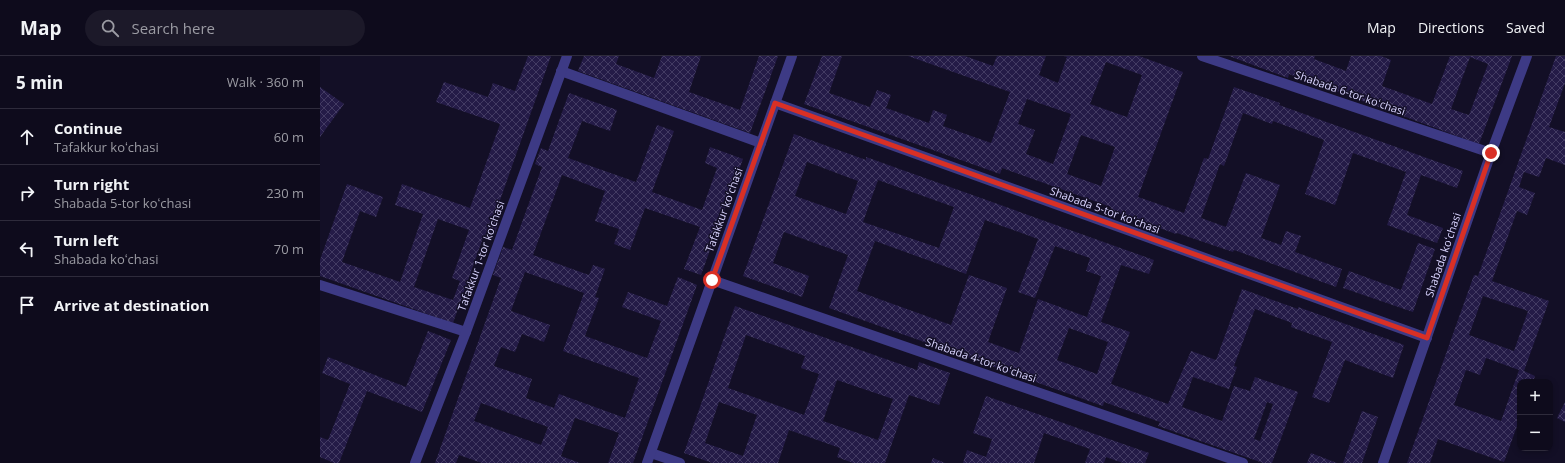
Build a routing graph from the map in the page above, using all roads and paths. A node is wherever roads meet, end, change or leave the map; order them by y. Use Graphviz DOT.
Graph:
graph roads {
  1 [pos="566,56"];
  2 [pos="792,56"];
  3 [pos="1202,56"];
  4 [pos="1527,56"];
  5 [pos="561,71"];
  6 [pos="775,103"];
  7 [pos="761,143"];
  8 [pos="1491,153"];
  9 [pos="712,280"];
  10 [pos="320,285"];
  11 [pos="466,332"];
  12 [pos="1427,338"];
  13 [pos="651,453"];
  14 [pos="415,463"];
  15 [pos="647,463"];
  16 [pos="680,463"];
  17 [pos="1243,463"];
  18 [pos="1383,463"];
  1 -- 5 [label="street, Tafakkur 1-tor koʻchasi"];
  2 -- 6 [label="street, Tafakkur koʻchasi"];
  3 -- 8 [label="street, Shabada 6-tor koʻchasi"];
  4 -- 8 [label="street, Shabada koʻchasi"];
  5 -- 7 [label="street"];
  5 -- 11 [label="street, Tafakkur 1-tor koʻchasi"];
  6 -- 7 [label="street, Tafakkur koʻchasi"];
  6 -- 12 [label="street, Shabada 5-tor koʻchasi"];
  7 -- 9 [label="street, Tafakkur koʻchasi"];
  8 -- 12 [label="street, Shabada koʻchasi"];
  9 -- 13 [label="street, Tafakkur koʻchasi"];
  9 -- 17 [label="street, Shabada 4-tor koʻchasi"];
  10 -- 11 [label="street"];
  11 -- 14 [label="street, Tafakkur 1-tor koʻchasi"];
  12 -- 18 [label="street, Shabada koʻchasi"];
  13 -- 15 [label="street, Tafakkur koʻchasi"];
  13 -- 16 [label="street"];
}
